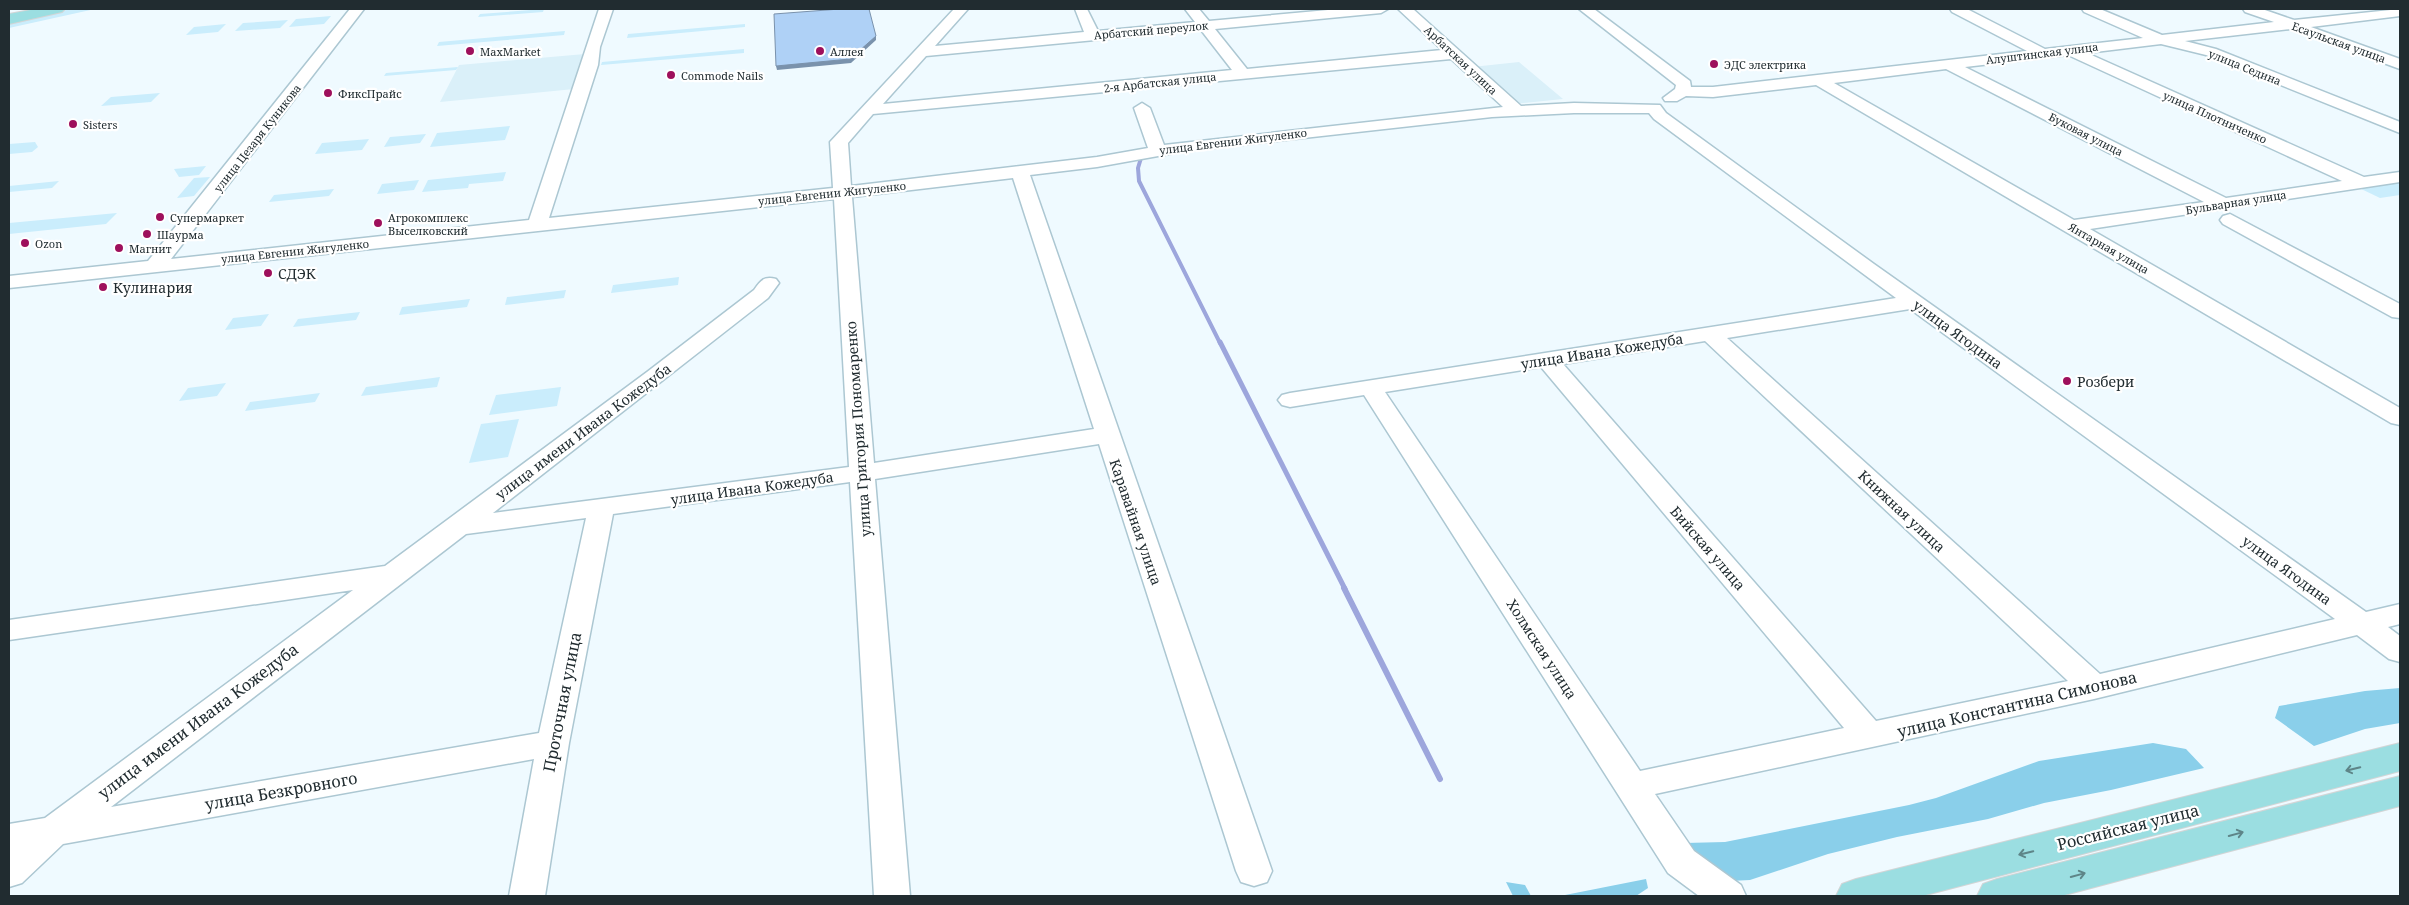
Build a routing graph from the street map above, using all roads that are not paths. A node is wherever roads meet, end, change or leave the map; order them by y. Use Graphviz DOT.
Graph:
graph roads {
  1 [pos="36,9"];
  2 [pos="57,9"];
  3 [pos="357,9"];
  4 [pos="606,9"];
  5 [pos="961,9"];
  6 [pos="1192,9"];
  7 [pos="1380,9"];
  8 [pos="1405,9"];
  9 [pos="1586,9"];
  10 [pos="1957,9"];
  11 [pos="2089,9"];
  12 [pos="2250,9"];
  13 [pos="1081,10"];
  14 [pos="2400,10"];
  15 [pos="9,14"];
  16 [pos="9,19"];
  17 [pos="2288,24"];
  18 [pos="1205,25"];
  19 [pos="1093,36"];
  20 [pos="2158,39"];
  21 [pos="2069,50"];
  22 [pos="921,52"];
  23 [pos="2042,53"];
  24 [pos="1452,54"];
  25 [pos="1948,64"];
  26 [pos="2400,64"];
  27 [pos="1243,74"];
  28 [pos="1817,79"];
  29 [pos="1683,91"];
  30 [pos="1142,108"];
  31 [pos="1654,108"];
  32 [pos="868,110"];
  33 [pos="1516,110"];
  34 [pos="2400,128"];
  35 [pos="1157,150"];
  36 [pos="1020,172"];
  37 [pos="2400,177"];
  38 [pos="2362,183"];
  39 [pos="842,192"];
  40 [pos="2228,212"];
  41 [pos="537,225"];
  42 [pos="2073,226"];
  43 [pos="156,266"];
  44 [pos="9,282"];
  45 [pos="768,283"];
  46 [pos="1914,302"];
  47 [pos="2400,312"];
  48 [pos="1711,335"];
  49 [pos="1546,359"];
  50 [pos="1371,388"];
  51 [pos="1290,400"];
  52 [pos="2400,418"];
  53 [pos="1106,434"];
  54 [pos="861,473"];
  55 [pos="601,508"];
  56 [pos="457,526"];
  57 [pos="392,575"];
  58 [pos="2400,614"];
  59 [pos="2362,623"];
  60 [pos="9,630"];
  61 [pos="2400,651"];
  62 [pos="2094,687"];
  63 [pos="1870,736"];
  64 [pos="553,742"];
  65 [pos="2400,757"];
  66 [pos="1632,786"];
  67 [pos="2400,791"];
  68 [pos="54,831"];
  69 [pos="9,838"];
  70 [pos="1254,871"];
  71 [pos="9,872"];
  72 [pos="1868,895"];
  73 [pos="527,896"];
  74 [pos="892,896"];
  75 [pos="1728,896"];
  76 [pos="1997,896"];
  1 -- 15 [label="main road"];
  2 -- 16 [label="main road"];
  3 -- 43 [label="street, улица Цезаря Куникова"];
  4 -- 41 [label="street"];
  5 -- 22 [label="street, улица Григория Пономаренко"];
  6 -- 18 [label="street"];
  7 -- 18 [label="street, Арбатский переулок"];
  8 -- 24 [label="street, Арбатская улица"];
  9 -- 29 [label="street"];
  10 -- 23 [label="street"];
  11 -- 20 [label="street, улица Седина"];
  12 -- 17 [label="street, Есаульская улица"];
  13 -- 19 [label="street"];
  14 -- 17 [label="street, Алуштинская улица"];
  17 -- 20 [label="street, Алуштинская улица"];
  17 -- 26 [label="street, Есаульская улица"];
  18 -- 19 [label="street, Арбатский переулок"];
  18 -- 27 [label="street"];
  19 -- 22 [label="street, Арбатский переулок"];
  20 -- 21 [label="street, Алуштинская улица"];
  20 -- 34 [label="street, улица Седина"];
  21 -- 23 [label="street, Алуштинская улица"];
  21 -- 38 [label="street, улица Плотниченко"];
  22 -- 32 [label="street, улица Григория Пономаренко"];
  23 -- 25 [label="street, Алуштинская улица"];
  24 -- 27 [label="street, 2-я Арбатская улица"];
  24 -- 33 [label="street, Арбатская улица"];
  25 -- 28 [label="street, Алуштинская улица"];
  25 -- 40 [label="street, Буковая улица"];
  27 -- 32 [label="street, 2-я Арбатская улица"];
  28 -- 29 [label="street, Алуштинская улица"];
  28 -- 42 [label="street, Янтарная улица"];
  29 -- 31 [label="street"];
  30 -- 35 [label="street"];
  31 -- 33 [label="street, улица Евгении Жигуленко"];
  31 -- 46 [label="street, улица Ягодина"];
  32 -- 39 [label="street, улица Григория Пономаренко"];
  33 -- 35 [label="street, улица Евгении Жигуленко"];
  35 -- 36 [label="street, улица Евгении Жигуленко"];
  36 -- 39 [label="street, улица Евгении Жигуленко"];
  36 -- 53 [label="street, Каравайная улица"];
  37 -- 38 [label="street, Бульварная улица"];
  38 -- 40 [label="street, Бульварная улица"];
  39 -- 41 [label="street, улица Евгении Жигуленко"];
  39 -- 54 [label="street, улица Григория Пономаренко"];
  40 -- 42 [label="street, Бульварная улица"];
  40 -- 47 [label="street, Буковая улица"];
  41 -- 43 [label="street, улица Евгении Жигуленко"];
  42 -- 52 [label="street, Янтарная улица"];
  43 -- 44 [label="street, улица Евгении Жигуленко"];
  45 -- 56 [label="street, улица имени Ивана Кожедуба"];
  46 -- 48 [label="street, улица Ивана Кожедуба"];
  46 -- 59 [label="street, улица Ягодина"];
  48 -- 49 [label="street, улица Ивана Кожедуба"];
  48 -- 62 [label="street, Книжная улица"];
  49 -- 50 [label="street, улица Ивана Кожедуба"];
  49 -- 63 [label="street, Бийская улица"];
  50 -- 51 [label="street, улица Ивана Кожедуба"];
  50 -- 66 [label="street, Холмская улица"];
  53 -- 54 [label="street, улица Ивана Кожедуба"];
  53 -- 70 [label="street, Каравайная улица"];
  54 -- 55 [label="street, улица Ивана Кожедуба"];
  54 -- 74 [label="street, улица Григория Пономаренко"];
  55 -- 56 [label="street, улица Ивана Кожедуба"];
  55 -- 64 [label="street, Проточная улица"];
  56 -- 57 [label="street, улица имени Ивана Кожедуба"];
  57 -- 60 [label="street, улица имени Ивана Кожедуба"];
  57 -- 68 [label="street, улица имени Ивана Кожедуба"];
  58 -- 59 [label="street, улица Константина Симонова"];
  59 -- 61 [label="street, улица Ягодина"];
  59 -- 62 [label="street, улица Константина Симонова"];
  62 -- 63 [label="street, улица Константина Симонова"];
  63 -- 66 [label="street, улица Константина Симонова"];
  64 -- 68 [label="street, улица Безкровного"];
  64 -- 73 [label="street, Проточная улица"];
  65 -- 72 [label="main road, Российская улица, one-way"];
  66 -- 75 [label="street, Холмская улица"];
  76 -- 67 [label="main road, one-way"];
  68 -- 69 [label="street, улица Безкровного"];
  68 -- 71 [label="street, улица имени Ивана Кожедуба"];
}
